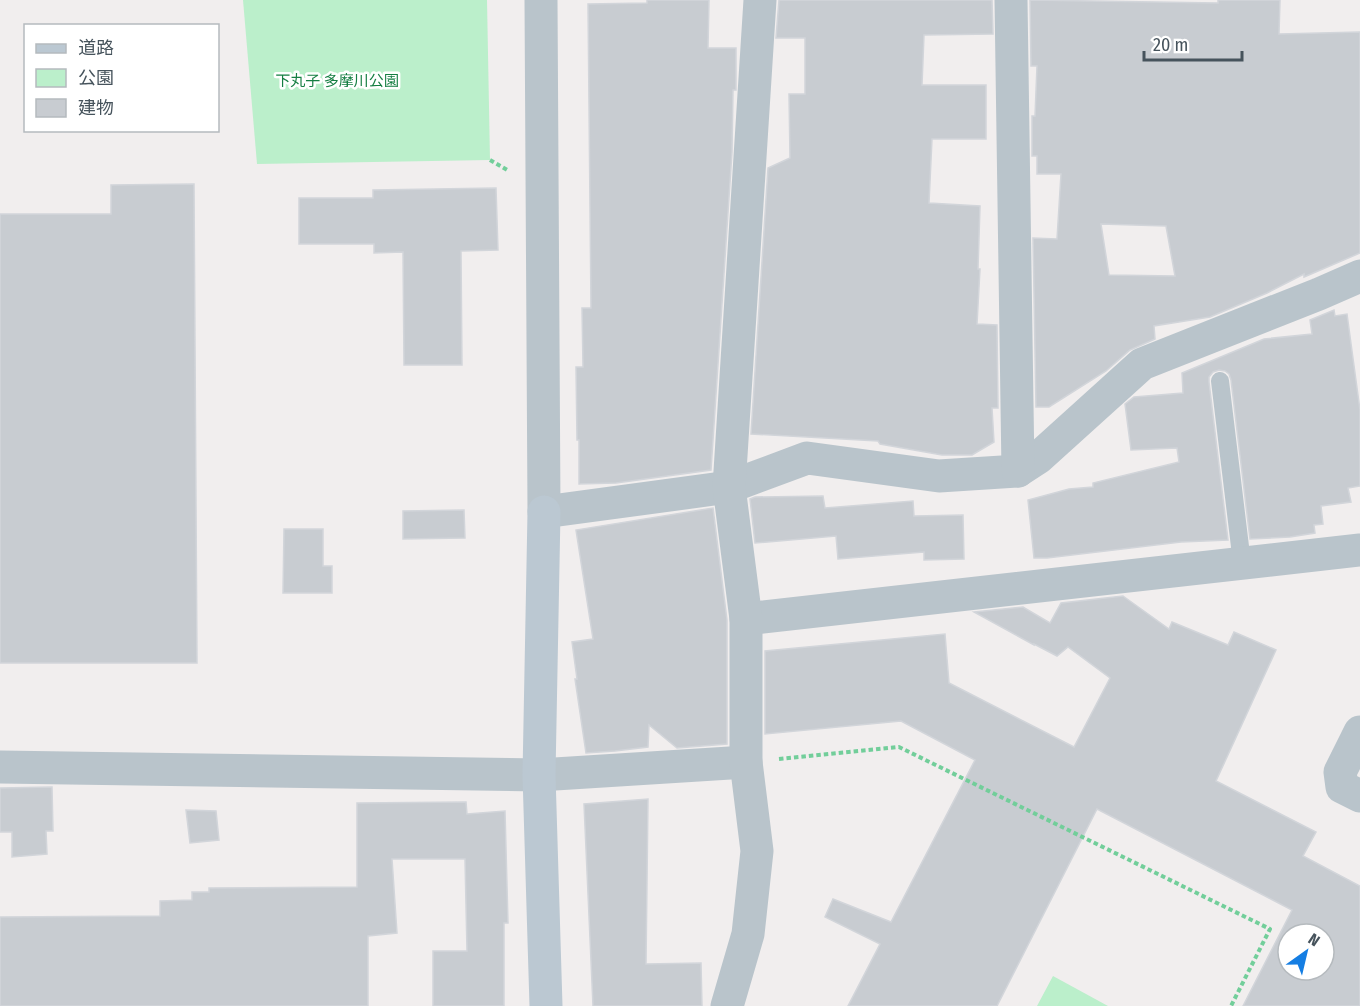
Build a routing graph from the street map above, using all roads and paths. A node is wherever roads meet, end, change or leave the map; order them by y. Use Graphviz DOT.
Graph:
graph roads {
  1 [pos="542,0"];
  2 [pos="760,0"];
  3 [pos="1011,0"];
  4 [pos="490,160"];
  5 [pos="510,171"];
  6 [pos="1360,276"];
  7 [pos="1220,381"];
  8 [pos="1018,471"];
  9 [pos="729,487"];
  10 [pos="544,512"];
  11 [pos="1360,550"];
  12 [pos="1242,563"];
  13 [pos="746,619"];
  14 [pos="1360,732"];
  15 [pos="746,762"];
  16 [pos="0,767"];
  17 [pos="539,775"];
  18 [pos="1360,796"];
  19 [pos="546,1006"];
  20 [pos="728,1006"];
  21 [pos="1231,1006"];
  1 -- 10 [label="street"];
  2 -- 9 [label="street"];
  3 -- 8 [label="street"];
  4 -- 5 [label="path"];
  6 -- 8 [label="street"];
  7 -- 12 [label="lane"];
  8 -- 9 [label="street"];
  9 -- 10 [label="street"];
  9 -- 13 [label="street"];
  10 -- 17 [label="street"];
  11 -- 12 [label="street"];
  12 -- 13 [label="street"];
  13 -- 15 [label="street"];
  14 -- 18 [label="street"];
  15 -- 17 [label="street"];
  15 -- 20 [label="street"];
  15 -- 21 [label="path"];
  16 -- 17 [label="street"];
  17 -- 19 [label="street"];
}
